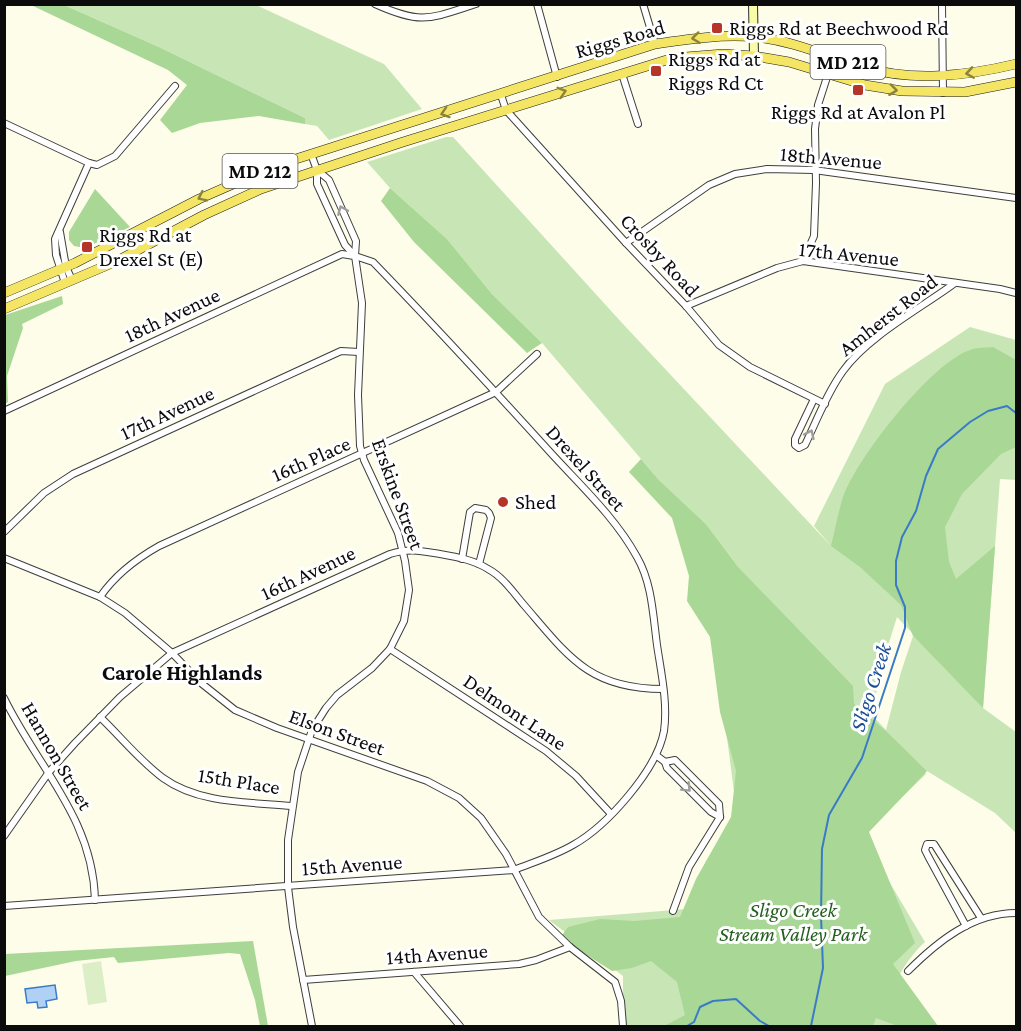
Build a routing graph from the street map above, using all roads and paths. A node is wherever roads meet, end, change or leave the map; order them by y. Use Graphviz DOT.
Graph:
graph roads {
  1 [pos="375,4"];
  2 [pos="476,4"];
  3 [pos="537,4"];
  4 [pos="643,4"];
  5 [pos="753,4"];
  6 [pos="942,4"];
  7 [pos="755,37"];
  8 [pos="655,44"];
  9 [pos="754,56"];
  10 [pos="1017,63"];
  11 [pos="622,74"];
  12 [pos="828,74"];
  13 [pos="943,76"];
  14 [pos="557,77"];
  15 [pos="1017,82"];
  16 [pos="175,86"];
  17 [pos="943,93"];
  18 [pos="501,95"];
  19 [pos="506,110"];
  20 [pos="4,123"];
  21 [pos="638,124"];
  22 [pos="311,154"];
  23 [pos="89,163"];
  24 [pos="317,170"];
  25 [pos="814,170"];
  26 [pos="1017,198"];
  27 [pos="626,243"];
  28 [pos="355,256"];
  29 [pos="802,261"];
  30 [pos="62,268"];
  31 [pos="68,282"];
  32 [pos="955,283"];
  33 [pos="1017,292"];
  34 [pos="4,293"];
  35 [pos="686,306"];
  36 [pos="4,309"];
  37 [pos="359,352"];
  38 [pos="537,354"];
  39 [pos="496,392"];
  40 [pos="814,399"];
  41 [pos="825,404"];
  42 [pos="4,411"];
  43 [pos="362,454"];
  44 [pos="4,532"];
  45 [pos="403,550"];
  46 [pos="4,558"];
  47 [pos="462,558"];
  48 [pos="479,564"];
  49 [pos="100,597"];
  50 [pos="390,649"];
  51 [pos="172,653"];
  52 [pos="663,689"];
  53 [pos="4,698"];
  54 [pos="100,717"];
  55 [pos="308,739"];
  56 [pos="657,756"];
  57 [pos="665,762"];
  58 [pos="49,772"];
  59 [pos="292,806"];
  60 [pos="611,814"];
  61 [pos="720,817"];
  62 [pos="4,837"];
  63 [pos="514,870"];
  64 [pos="288,886"];
  65 [pos="95,900"];
  66 [pos="4,906"];
  67 [pos="673,911"];
  68 [pos="1017,913"];
  69 [pos="981,918"];
  70 [pos="966,926"];
  71 [pos="570,947"];
  72 [pos="908,971"];
  73 [pos="414,972"];
  74 [pos="303,980"];
  75 [pos="312,1026"];
  76 [pos="460,1026"];
  77 [pos="623,1026"];
  1 -- 2 [label="street"];
  3 -- 14 [label="street"];
  4 -- 8 [label="street"];
  5 -- 7 [label="street"];
  6 -- 13 [label="street"];
  7 -- 8 [label="main road, Riggs Road / MD 212, one-way"];
  7 -- 9 [label="street"];
  7 -- 13 [label="main road, Riggs Road / MD 212"];
  8 -- 14 [label="main road, Riggs Road / MD 212"];
  9 -- 11 [label="main road, Riggs Road / MD 212"];
  9 -- 12 [label="main road, Riggs Road / MD 212"];
  10 -- 13 [label="main road, Riggs Road / MD 212, one-way"];
  19 -- 11 [label="main road, Riggs Road / MD 212, one-way"];
  11 -- 21 [label="street"];
  12 -- 17 [label="main road, Riggs Road / MD 212, one-way"];
  12 -- 25 [label="street"];
  13 -- 17 [label="street"];
  14 -- 18 [label="main road, Riggs Road / MD 212"];
  15 -- 17 [label="main road, Riggs Road / MD 212"];
  16 -- 23 [label="street"];
  18 -- 19 [label="street, Crosby Road"];
  18 -- 22 [label="main road, Riggs Road / MD 212, one-way"];
  19 -- 24 [label="main road, Riggs Road / MD 212"];
  19 -- 27 [label="street, Crosby Road"];
  20 -- 23 [label="street"];
  22 -- 24 [label="street"];
  22 -- 30 [label="main road, Riggs Road / MD 212, one-way"];
  23 -- 30 [label="street"];
  24 -- 28 [label="street, Drexel Street"];
  28 -- 24 [label="street, one-way"];
  24 -- 31 [label="main road, Riggs Road / MD 212"];
  25 -- 26 [label="street, 18th Avenue"];
  25 -- 27 [label="street, 18th Avenue"];
  25 -- 29 [label="street"];
  27 -- 35 [label="street, Crosby Road"];
  28 -- 37 [label="street, Erskine Street"];
  28 -- 39 [label="street, Drexel Street"];
  28 -- 42 [label="street, 18th Avenue"];
  29 -- 32 [label="street, 17th Avenue"];
  29 -- 35 [label="street, 17th Avenue"];
  30 -- 31 [label="street"];
  30 -- 34 [label="main road, Riggs Road / MD 212"];
  31 -- 36 [label="main road, Riggs Road / MD 212"];
  32 -- 33 [label="street, 17th Avenue"];
  32 -- 41 [label="street, Amherst Road"];
  35 -- 40 [label="street, Crosby Road"];
  37 -- 43 [label="street, Erskine Street"];
  37 -- 44 [label="street, 17th Avenue"];
  38 -- 39 [label="street, 16th Place"];
  39 -- 43 [label="street, 16th Place"];
  39 -- 52 [label="street, Drexel Street"];
  40 -- 41 [label="street, Crosby Road"];
  40 -- 41 [label="street, Amherst Road, one-way"];
  43 -- 45 [label="street, Erskine Street"];
  43 -- 49 [label="street, 16th Place"];
  45 -- 47 [label="street, 16th Avenue"];
  45 -- 50 [label="street, Erskine Street"];
  45 -- 51 [label="street, 16th Avenue"];
  46 -- 49 [label="street, Elson Street"];
  47 -- 48 [label="street, 16th Avenue"];
  47 -- 48 [label="street"];
  48 -- 52 [label="street, 16th Avenue"];
  49 -- 51 [label="street, Elson Street"];
  50 -- 55 [label="street, Erskine Street"];
  50 -- 60 [label="street, Delmont Lane"];
  51 -- 54 [label="street, 16th Avenue"];
  51 -- 55 [label="street, Elson Street"];
  52 -- 56 [label="street, Drexel Street"];
  53 -- 58 [label="street, Hannon Street"];
  54 -- 58 [label="street, 16th Avenue"];
  54 -- 59 [label="street, 15th Place"];
  55 -- 59 [label="street, Erskine Street"];
  55 -- 63 [label="street, Elson Street"];
  56 -- 57 [label="street"];
  56 -- 60 [label="street, 15th Avenue"];
  57 -- 61 [label="street, one-way"];
  57 -- 61 [label="street"];
  58 -- 62 [label="street, 16th Avenue"];
  58 -- 65 [label="street, Hannon Street"];
  59 -- 64 [label="street, Erskine Street"];
  60 -- 63 [label="street, 15th Avenue"];
  61 -- 67 [label="street"];
  63 -- 64 [label="street, 15th Avenue"];
  63 -- 71 [label="street, Elson Street"];
  64 -- 65 [label="street, 15th Avenue"];
  64 -- 74 [label="street, Erskine Street"];
  65 -- 66 [label="street, 15th Avenue"];
  68 -- 69 [label="street"];
  69 -- 70 [label="street"];
  69 -- 70 [label="street"];
  70 -- 72 [label="street"];
  71 -- 73 [label="street, 14th Avenue"];
  71 -- 77 [label="street, Elson Street"];
  73 -- 74 [label="street, 14th Avenue"];
  73 -- 76 [label="street"];
  74 -- 75 [label="street, Erskine Street"];
}
